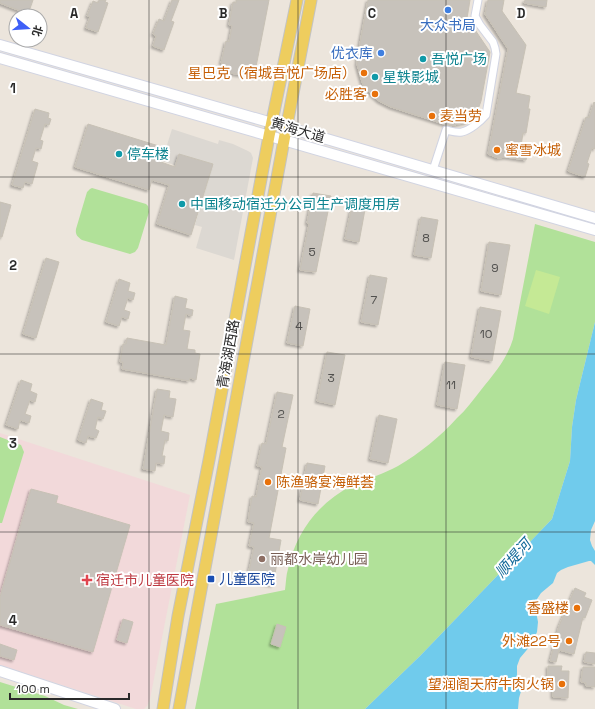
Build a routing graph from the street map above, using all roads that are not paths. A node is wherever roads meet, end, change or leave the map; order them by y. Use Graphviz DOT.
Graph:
graph roads {
  1 [pos="297,0"];
  2 [pos="310,0"];
  3 [pos="478,0"];
  4 [pos="0,45"];
  5 [pos="0,58"];
  6 [pos="272,123"];
  7 [pos="286,127"];
  8 [pos="269,136"];
  9 [pos="284,140"];
  10 [pos="433,170"];
  11 [pos="595,218"];
  12 [pos="595,230"];
  13 [pos="0,671"];
  14 [pos="115,709"];
  15 [pos="163,709"];
  16 [pos="179,709"];
  1 -- 6 [label="main road, 青海湖西路"];
  2 -- 7 [label="main road, 青海湖西路"];
  3 -- 10 [label="street"];
  4 -- 6 [label="street, 黄海大道"];
  5 -- 8 [label="street, 黄海大道"];
  6 -- 7 [label="street, 黄海大道"];
  6 -- 8 [label="main road, 青海湖西路"];
  7 -- 9 [label="main road, 青海湖西路"];
  7 -- 10 [label="street, 黄海大道"];
  8 -- 9 [label="street, 黄海大道"];
  8 -- 15 [label="main road, 青海湖西路"];
  9 -- 12 [label="street, 黄海大道"];
  9 -- 16 [label="main road, 青海湖西路"];
  10 -- 11 [label="street, 黄海大道"];
  13 -- 14 [label="street"];
}
